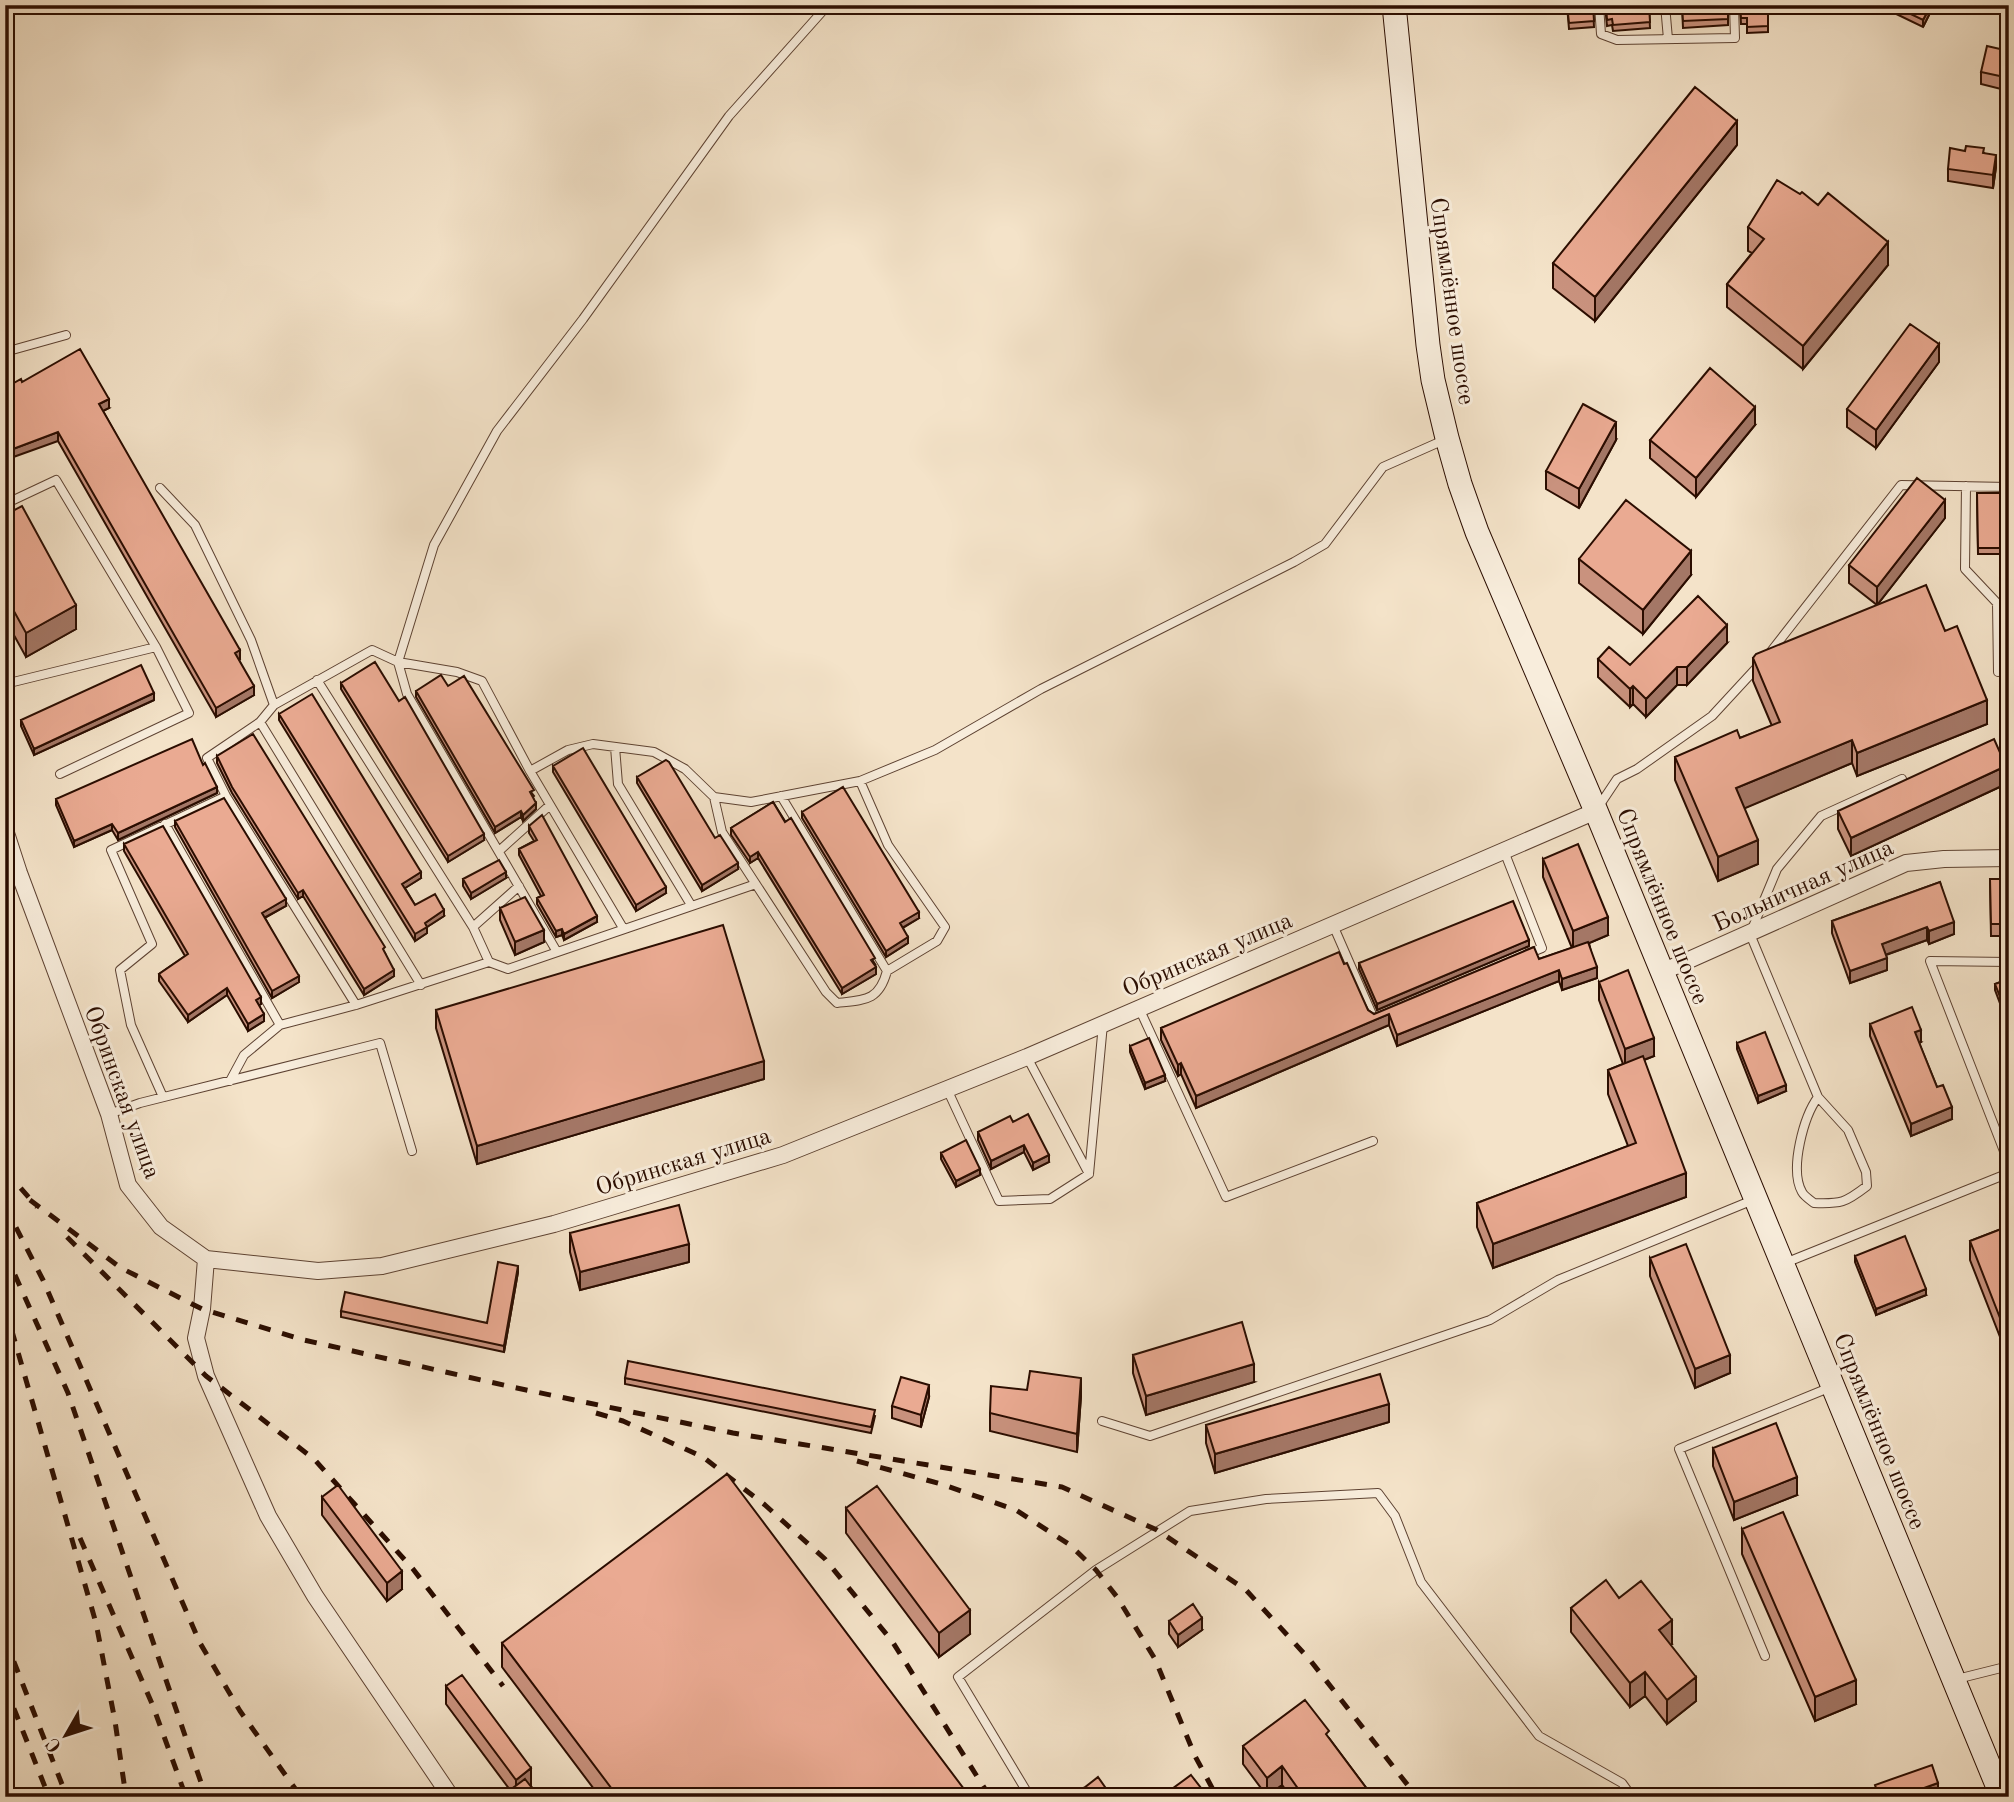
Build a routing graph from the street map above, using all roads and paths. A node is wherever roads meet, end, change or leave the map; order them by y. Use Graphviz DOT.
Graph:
graph roads {
  1 [pos="828,5"];
  2 [pos="1394,5"];
  3 [pos="1599,5"];
  4 [pos="1665,5"];
  5 [pos="1734,5"];
  6 [pos="1668,39"];
  7 [pos="66,335"];
  8 [pos="5,352"];
  9 [pos="1447,438"];
  10 [pos="1966,486"];
  11 [pos="2009,487"];
  12 [pos="160,488"];
  13 [pos="5,504"];
  14 [pos="156,647"];
  15 [pos="398,662"];
  16 [pos="1998,672"];
  17 [pos="317,680"];
  18 [pos="5,684"];
  19 [pos="274,705"];
  20 [pos="260,722"];
  21 [pos="615,747"];
  22 [pos="530,771"];
  23 [pos="60,774"];
  24 [pos="1902,779"];
  25 [pos="860,781"];
  26 [pos="226,796"];
  27 [pos="781,796"];
  28 [pos="714,797"];
  29 [pos="550,805"];
  30 [pos="1596,811"];
  31 [pos="165,824"];
  32 [pos="5,830"];
  33 [pos="499,851"];
  34 [pos="1504,851"];
  35 [pos="2009,858"];
  36 [pos="756,884"];
  37 [pos="519,886"];
  38 [pos="691,905"];
  39 [pos="1333,925"];
  40 [pos="473,927"];
  41 [pos="623,928"];
  42 [pos="1750,934"];
  43 [pos="557,952"];
  44 [pos="1518,958"];
  45 [pos="489,962"];
  46 [pos="2009,962"];
  47 [pos="887,971"];
  48 [pos="1662,972"];
  49 [pos="421,985"];
  50 [pos="356,1005"];
  51 [pos="1139,1008"];
  52 [pos="1386,1014"];
  53 [pos="1103,1024"];
  54 [pos="281,1025"];
  55 [pos="1027,1057"];
  56 [pos="229,1081"];
  57 [pos="947,1089"];
  58 [pos="163,1097"];
  59 [pos="1818,1097"];
  60 [pos="109,1114"];
  61 [pos="1373,1141"];
  62 [pos="412,1151"];
  63 [pos="2009,1164"];
  64 [pos="2009,1173"];
  65 [pos="1089,1174"];
  66 [pos="1756,1199"];
  67 [pos="206,1259"];
  68 [pos="1782,1264"];
  69 [pos="1833,1387"];
  70 [pos="1102,1421"];
  71 [pos="1765,1656"];
  72 [pos="2009,1667"];
  73 [pos="1954,1680"];
  74 [pos="451,1797"];
  75 [pos="1030,1797"];
  76 [pos="1632,1797"];
  77 [pos="2002,1797"];
  1 -- 15 [label="lane"];
  2 -- 9 [label="main road, Спрямлённое шоссе"];
  3 -- 6 [label="lane"];
  4 -- 6 [label="lane"];
  5 -- 6 [label="lane"];
  7 -- 8 [label="lane"];
  9 -- 25 [label="lane"];
  9 -- 30 [label="main road, Спрямлённое шоссе"];
  10 -- 11 [label="lane"];
  10 -- 16 [label="lane"];
  10 -- 30 [label="lane"];
  12 -- 19 [label="lane"];
  13 -- 14 [label="lane"];
  14 -- 18 [label="lane"];
  14 -- 23 [label="lane"];
  15 -- 17 [label="lane"];
  15 -- 22 [label="lane"];
  15 -- 33 [label="lane"];
  17 -- 19 [label="lane"];
  17 -- 40 [label="lane"];
  19 -- 20 [label="lane"];
  20 -- 26 [label="lane"];
  20 -- 49 [label="lane"];
  21 -- 22 [label="lane"];
  21 -- 28 [label="lane"];
  21 -- 38 [label="lane"];
  22 -- 29 [label="lane"];
  24 -- 42 [label="lane"];
  25 -- 27 [label="lane"];
  25 -- 47 [label="lane"];
  26 -- 31 [label="lane"];
  26 -- 50 [label="lane"];
  27 -- 28 [label="lane"];
  27 -- 47 [label="lane"];
  28 -- 36 [label="lane"];
  29 -- 33 [label="lane"];
  29 -- 41 [label="lane"];
  30 -- 34 [label="street, Обринская улица"];
  30 -- 48 [label="main road, Спрямлённое шоссе"];
  31 -- 54 [label="lane"];
  31 -- 58 [label="lane"];
  32 -- 60 [label="street, Обринская улица"];
  33 -- 37 [label="lane"];
  34 -- 39 [label="street, Обринская улица"];
  34 -- 44 [label="lane"];
  35 -- 42 [label="street, Больничная улица"];
  36 -- 38 [label="lane"];
  36 -- 47 [label="lane"];
  37 -- 40 [label="lane"];
  37 -- 43 [label="lane"];
  38 -- 41 [label="lane"];
  39 -- 51 [label="street, Обринская улица"];
  39 -- 52 [label="lane"];
  40 -- 45 [label="lane"];
  41 -- 43 [label="lane"];
  42 -- 48 [label="street, Больничная улица"];
  42 -- 59 [label="lane"];
  43 -- 45 [label="lane"];
  45 -- 49 [label="lane"];
  46 -- 63 [label="lane"];
  48 -- 66 [label="main road, Спрямлённое шоссе"];
  49 -- 50 [label="lane"];
  50 -- 54 [label="lane"];
  51 -- 53 [label="street, Обринская улица"];
  51 -- 61 [label="lane"];
  53 -- 55 [label="street, Обринская улица"];
  53 -- 65 [label="lane"];
  54 -- 56 [label="lane"];
  55 -- 57 [label="street, Обринская улица"];
  55 -- 65 [label="lane"];
  56 -- 58 [label="lane"];
  56 -- 62 [label="lane"];
  57 -- 65 [label="lane"];
  57 -- 67 [label="street, Обринская улица"];
  58 -- 60 [label="lane"];
  59 -- 59 [label="lane"];
  60 -- 67 [label="street, Обринская улица"];
  64 -- 68 [label="lane"];
  66 -- 68 [label="main road, Спрямлённое шоссе"];
  66 -- 70 [label="lane"];
  67 -- 74 [label="street"];
  68 -- 69 [label="main road, Спрямлённое шоссе"];
  69 -- 71 [label="lane"];
  69 -- 73 [label="main road, Спрямлённое шоссе"];
  72 -- 73 [label="lane"];
  73 -- 77 [label="main road, Спрямлённое шоссе"];
  75 -- 76 [label="lane"];
}
